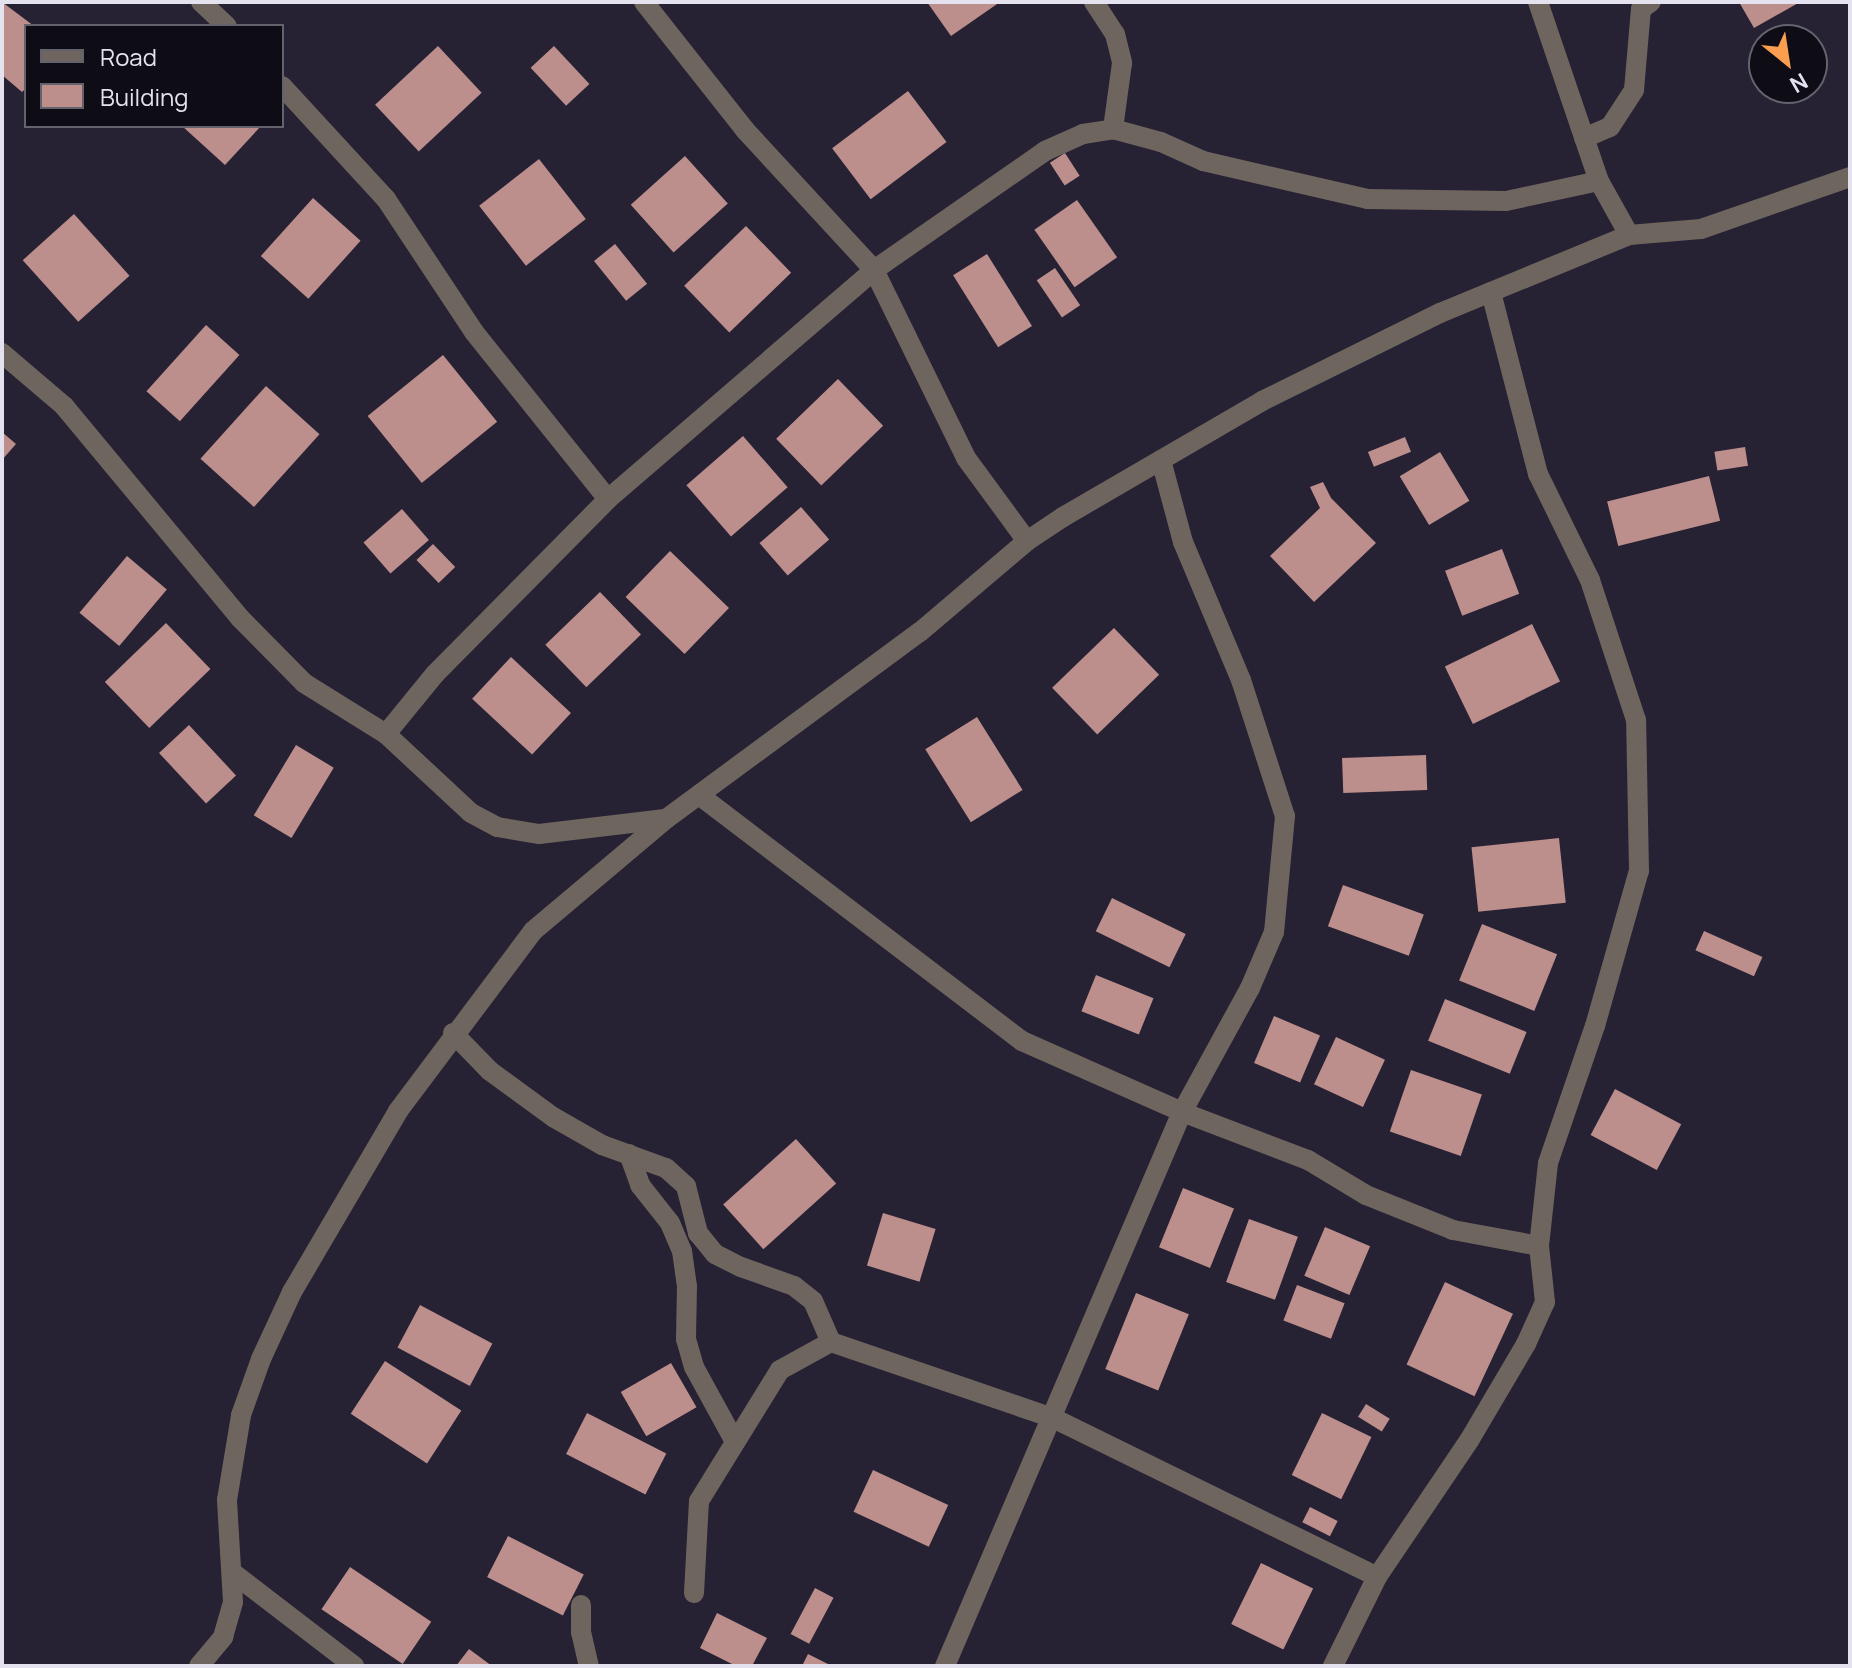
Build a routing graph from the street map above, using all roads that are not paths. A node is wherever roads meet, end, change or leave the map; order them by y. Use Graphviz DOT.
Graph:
graph roads {
  1 [pos="201,2"];
  2 [pos="644,2"];
  3 [pos="1094,2"];
  4 [pos="1538,2"];
  5 [pos="1651,2"];
  6 [pos="225,24"];
  7 [pos="284,88"];
  8 [pos="1113,129"];
  9 [pos="1584,138"];
  10 [pos="1850,177"];
  11 [pos="1599,181"];
  12 [pos="1629,235"];
  13 [pos="874,270"];
  14 [pos="1491,292"];
  15 [pos="2,353"];
  16 [pos="1161,460"];
  17 [pos="608,499"];
  18 [pos="1027,541"];
  19 [pos="386,734"];
  20 [pos="699,795"];
  21 [pos="666,819"];
  22 [pos="453,1033"];
  23 [pos="1182,1112"];
  24 [pos="629,1154"];
  25 [pos="1539,1246"];
  26 [pos="831,1342"];
  27 [pos="1053,1418"];
  28 [pos="734,1440"];
  29 [pos="233,1573"];
  30 [pos="1377,1577"];
  31 [pos="694,1593"];
  32 [pos="581,1605"];
  33 [pos="199,1666"];
  34 [pos="354,1666"];
  35 [pos="589,1666"];
  36 [pos="945,1666"];
  37 [pos="1333,1666"];
  1 -- 6 [label="street"];
  2 -- 13 [label="street"];
  3 -- 8 [label="street"];
  4 -- 9 [label="street"];
  5 -- 9 [label="street"];
  7 -- 17 [label="street"];
  8 -- 11 [label="street"];
  8 -- 13 [label="street"];
  9 -- 11 [label="street"];
  10 -- 12 [label="street"];
  11 -- 12 [label="street"];
  12 -- 14 [label="street"];
  13 -- 17 [label="street"];
  13 -- 18 [label="street"];
  14 -- 16 [label="street"];
  14 -- 25 [label="street"];
  15 -- 19 [label="street"];
  16 -- 18 [label="street"];
  16 -- 23 [label="street"];
  17 -- 19 [label="street"];
  18 -- 20 [label="street"];
  19 -- 21 [label="street"];
  20 -- 21 [label="street"];
  20 -- 23 [label="street"];
  21 -- 22 [label="street"];
  22 -- 24 [label="street"];
  22 -- 29 [label="street"];
  23 -- 25 [label="street"];
  23 -- 27 [label="street"];
  24 -- 26 [label="street"];
  24 -- 28 [label="street"];
  25 -- 30 [label="street"];
  26 -- 27 [label="street"];
  26 -- 28 [label="street"];
  27 -- 30 [label="street"];
  27 -- 36 [label="street"];
  28 -- 31 [label="street"];
  29 -- 33 [label="street"];
  29 -- 34 [label="street"];
  30 -- 37 [label="street"];
  32 -- 35 [label="street"];
}
